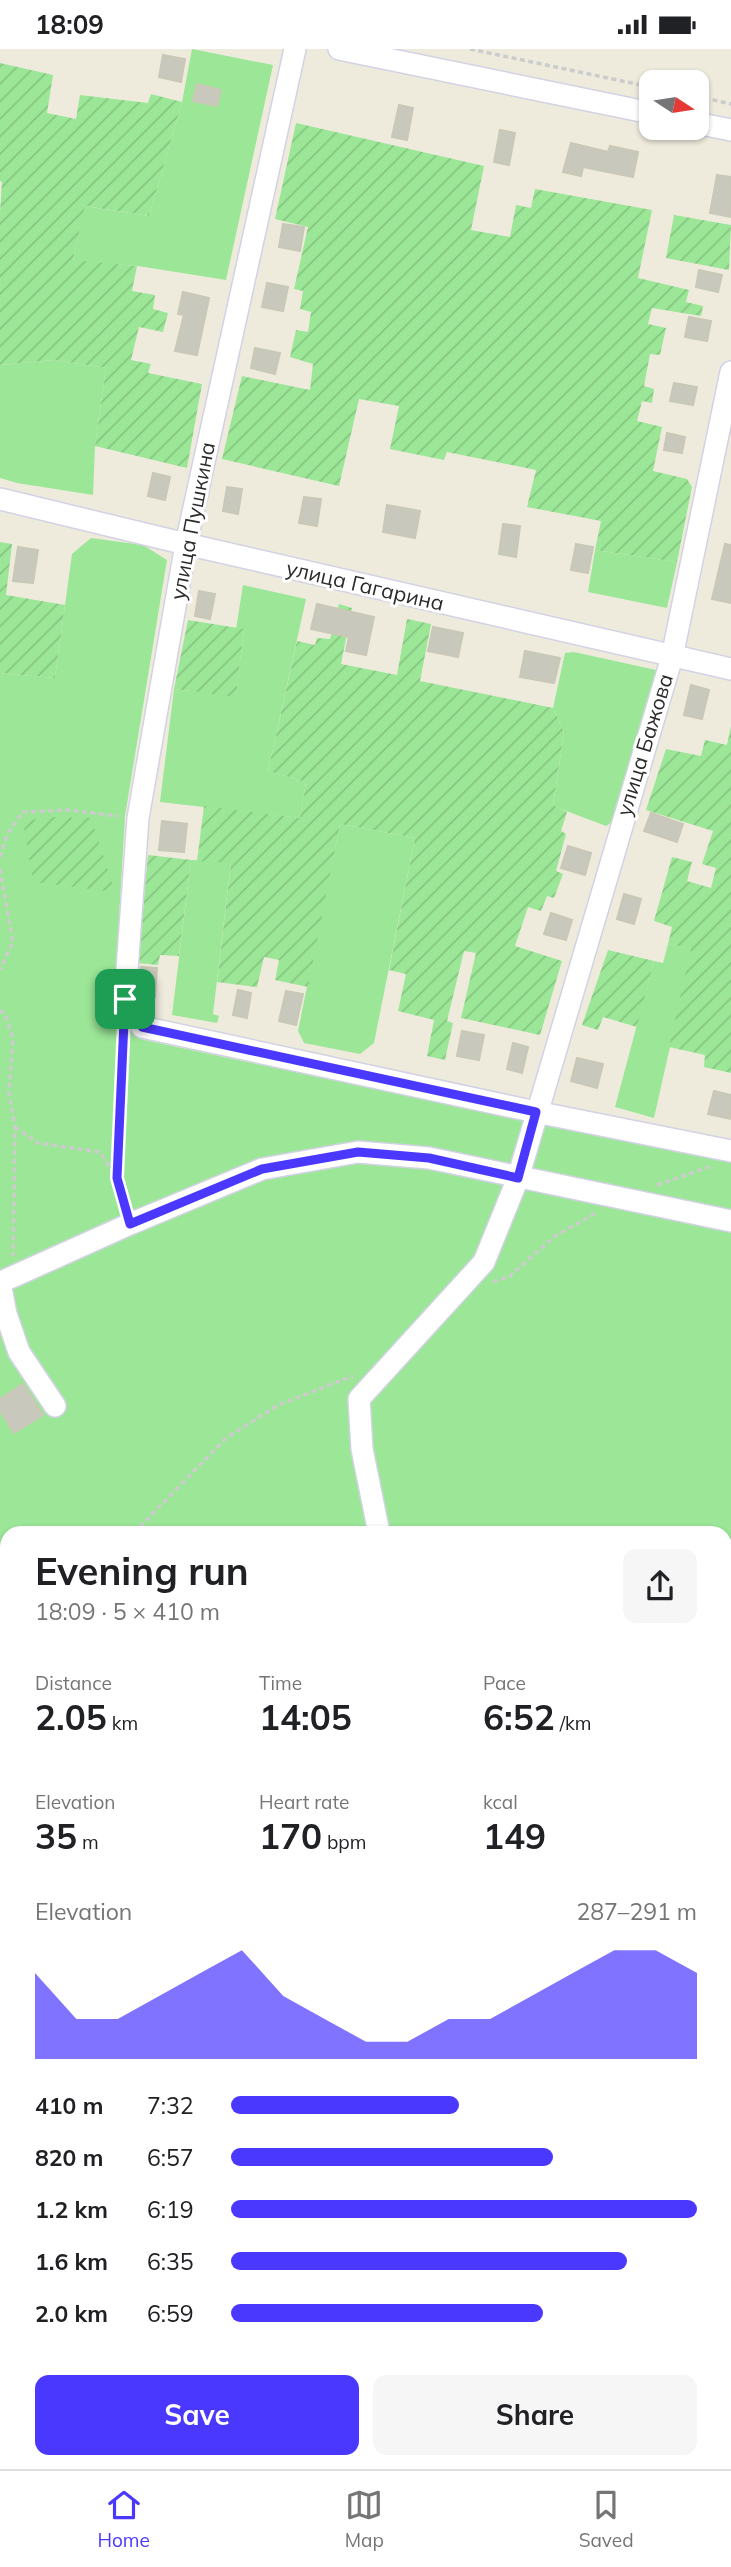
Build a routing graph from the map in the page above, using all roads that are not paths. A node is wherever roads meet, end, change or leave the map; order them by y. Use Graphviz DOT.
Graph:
graph roads {
  1 [pos="295,49"];
  2 [pos="339,49"];
  3 [pos="639,111"];
  4 [pos="709,126"];
  5 [pos="731,130"];
  6 [pos="731,372"];
  7 [pos="0,499"];
  8 [pos="186,544"];
  9 [pos="672,657"];
  10 [pos="731,669"];
  11 [pos="536,1112"];
  12 [pos="731,1151"];
  13 [pos="518,1178"];
  14 [pos="731,1221"];
  15 [pos="4,1281"];
  16 [pos="55,1406"];
  17 [pos="378,1526"];
  1 -- 8 [label="street, улица Пушкина"];
  2 -- 3 [label="street"];
  4 -- 5 [label="street"];
  6 -- 9 [label="street, улица Бажова"];
  7 -- 8 [label="street, улица Гагарина"];
  8 -- 9 [label="street, улица Гагарина"];
  8 -- 11 [label="street, улица Пушкина"];
  9 -- 10 [label="street, улица Гагарина"];
  9 -- 11 [label="street, улица Бажова"];
  11 -- 12 [label="street"];
  11 -- 13 [label="street, улица Бажова"];
  13 -- 14 [label="street"];
  13 -- 15 [label="street"];
  13 -- 17 [label="street, улица Бажова"];
  15 -- 16 [label="street"];
}
